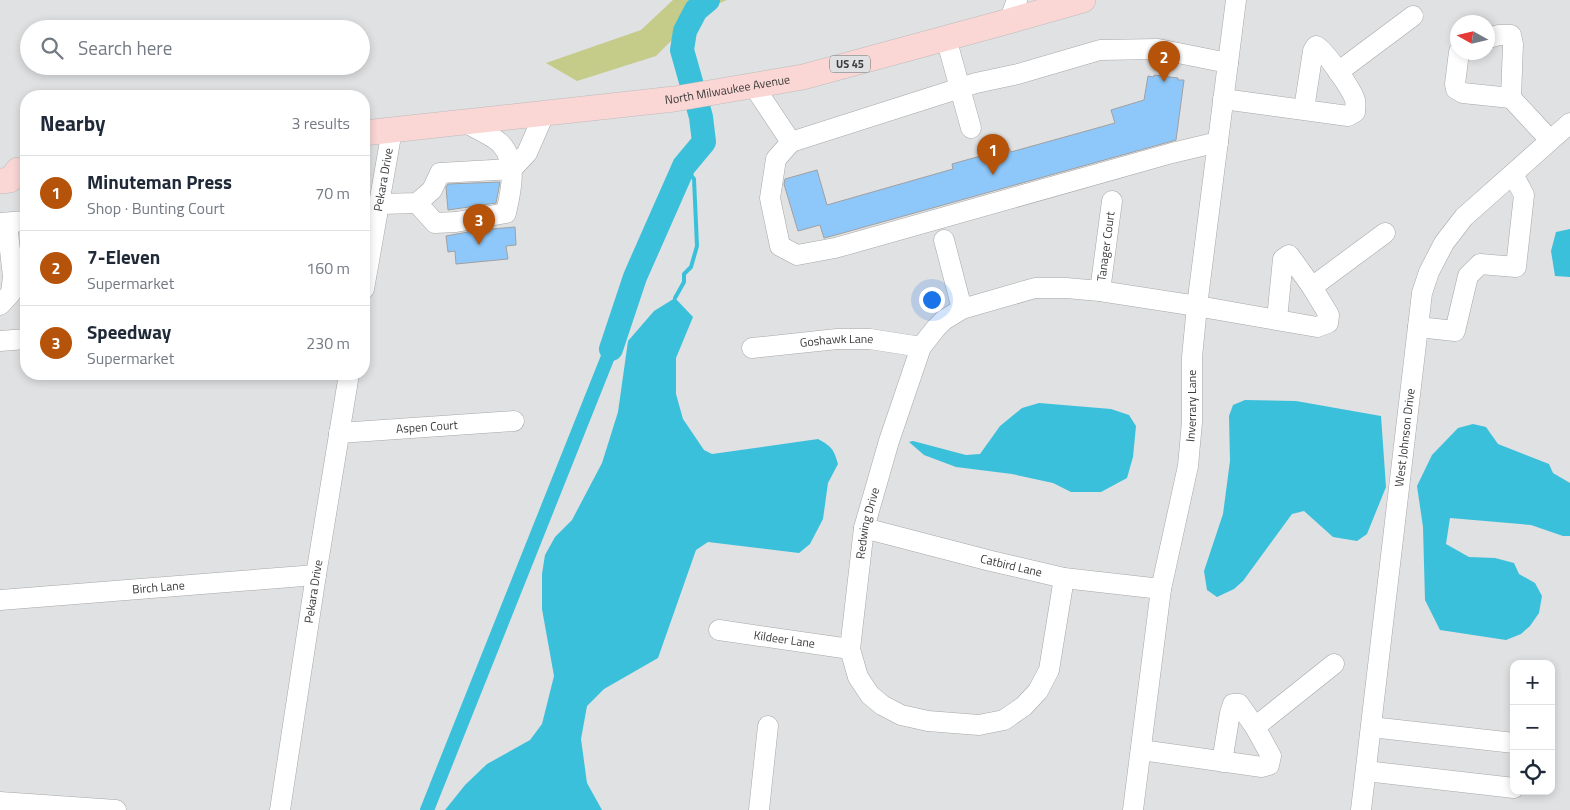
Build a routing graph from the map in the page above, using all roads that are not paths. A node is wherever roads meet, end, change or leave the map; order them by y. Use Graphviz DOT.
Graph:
graph roads {
  1 [pos="1236,0"];
  2 [pos="1077,1"];
  3 [pos="1013,11"];
  4 [pos="1413,16"];
  5 [pos="1495,36"];
  6 [pos="946,38"];
  7 [pos="1458,60"];
  8 [pos="1228,63"];
  9 [pos="1338,72"];
  10 [pos="752,85"];
  11 [pos="959,89"];
  12 [pos="1511,98"];
  13 [pos="1223,99"];
  14 [pos="1304,109"];
  15 [pos="545,112"];
  16 [pos="464,122"];
  17 [pos="1570,123"];
  18 [pos="971,128"];
  19 [pos="392,130"];
  20 [pos="370,132"];
  21 [pos="1550,140"];
  22 [pos="791,142"];
  23 [pos="1218,142"];
  24 [pos="512,169"];
  25 [pos="1513,174"];
  26 [pos="1112,201"];
  27 [pos="417,203"];
  28 [pos="380,204"];
  29 [pos="11,222"];
  30 [pos="1384,233"];
  31 [pos="370,235"];
  32 [pos="944,240"];
  33 [pos="1312,287"];
  34 [pos="1100,291"];
  35 [pos="0,305"];
  36 [pos="1197,306"];
  37 [pos="962,310"];
  38 [pos="1277,319"];
  39 [pos="1418,327"];
  40 [pos="20,339"];
  41 [pos="0,341"];
  42 [pos="921,347"];
  43 [pos="752,348"];
  44 [pos="348,380"];
  45 [pos="514,421"];
  46 [pos="339,433"];
  47 [pos="864,528"];
  48 [pos="316,575"];
  49 [pos="1064,578"];
  50 [pos="1161,589"];
  51 [pos="0,600"];
  52 [pos="719,630"];
  53 [pos="850,648"];
  54 [pos="1334,664"];
  55 [pos="768,726"];
  56 [pos="1255,727"];
  57 [pos="1371,728"];
  58 [pos="1510,743"];
  59 [pos="1141,750"];
  60 [pos="1222,762"];
  61 [pos="1366,771"];
  62 [pos="1510,788"];
  63 [pos="0,802"];
  64 [pos="116,810"];
  65 [pos="280,810"];
  66 [pos="758,810"];
  67 [pos="1133,810"];
  68 [pos="1361,810"];
  1 -- 8 [label="street, Inverrary Lane"];
  2 -- 3 [label="main road, North Milwaukee Avenue / US 45"];
  3 -- 6 [label="main road, North Milwaukee Avenue / US 45"];
  4 -- 9 [label="street"];
  5 -- 12 [label="street"];
  6 -- 10 [label="main road, North Milwaukee Avenue / US 45"];
  6 -- 11 [label="street"];
  7 -- 12 [label="street"];
  8 -- 11 [label="street"];
  8 -- 13 [label="street, Inverrary Lane"];
  9 -- 14 [label="street"];
  9 -- 14 [label="street"];
  10 -- 15 [label="main road, North Milwaukee Avenue / US 45"];
  10 -- 22 [label="street"];
  11 -- 18 [label="street"];
  11 -- 22 [label="street"];
  12 -- 21 [label="street"];
  13 -- 14 [label="street"];
  13 -- 23 [label="street, Inverrary Lane"];
  15 -- 16 [label="main road, North Milwaukee Avenue / US 45"];
  15 -- 24 [label="street"];
  16 -- 19 [label="main road, North Milwaukee Avenue / US 45"];
  16 -- 24 [label="street"];
  17 -- 21 [label="street, West Johnson Drive"];
  19 -- 20 [label="main road, North Milwaukee Avenue / US 45"];
  19 -- 28 [label="street, Pekara Drive"];
  21 -- 25 [label="street, West Johnson Drive"];
  22 -- 23 [label="street"];
  23 -- 36 [label="street, Inverrary Lane"];
  24 -- 27 [label="street"];
  24 -- 27 [label="street"];
  25 -- 39 [label="street, West Johnson Drive"];
  25 -- 39 [label="street"];
  26 -- 34 [label="street, Tanager Court"];
  27 -- 28 [label="street"];
  28 -- 31 [label="street, Pekara Drive"];
  29 -- 35 [label="street"];
  30 -- 33 [label="street"];
  32 -- 37 [label="street"];
  33 -- 38 [label="street, Redwing Drive"];
  33 -- 38 [label="street"];
  34 -- 36 [label="street, Redwing Drive"];
  34 -- 37 [label="street, Redwing Drive"];
  36 -- 38 [label="street, Redwing Drive"];
  36 -- 50 [label="street, Inverrary Lane"];
  37 -- 42 [label="street, Redwing Drive"];
  39 -- 57 [label="street, West Johnson Drive"];
  40 -- 41 [label="street"];
  42 -- 43 [label="street, Goshawk Lane"];
  42 -- 47 [label="street, Redwing Drive"];
  44 -- 46 [label="street, Pekara Drive"];
  45 -- 46 [label="street, Aspen Court"];
  46 -- 48 [label="street, Pekara Drive"];
  47 -- 49 [label="street, Catbird Lane"];
  47 -- 53 [label="street, Redwing Drive"];
  48 -- 51 [label="street, Birch Lane"];
  48 -- 65 [label="street, Pekara Drive"];
  49 -- 50 [label="street, Catbird Lane"];
  49 -- 53 [label="street, Redwing Drive"];
  50 -- 59 [label="street, Inverrary Lane"];
  52 -- 53 [label="street, Kildeer Lane"];
  54 -- 56 [label="street"];
  55 -- 66 [label="street"];
  56 -- 60 [label="street"];
  56 -- 60 [label="street"];
  57 -- 58 [label="street"];
  57 -- 61 [label="street, West Johnson Drive"];
  59 -- 60 [label="street"];
  59 -- 67 [label="street, Inverrary Lane"];
  61 -- 62 [label="street"];
  61 -- 68 [label="street, West Johnson Drive"];
  63 -- 64 [label="street"];
}
